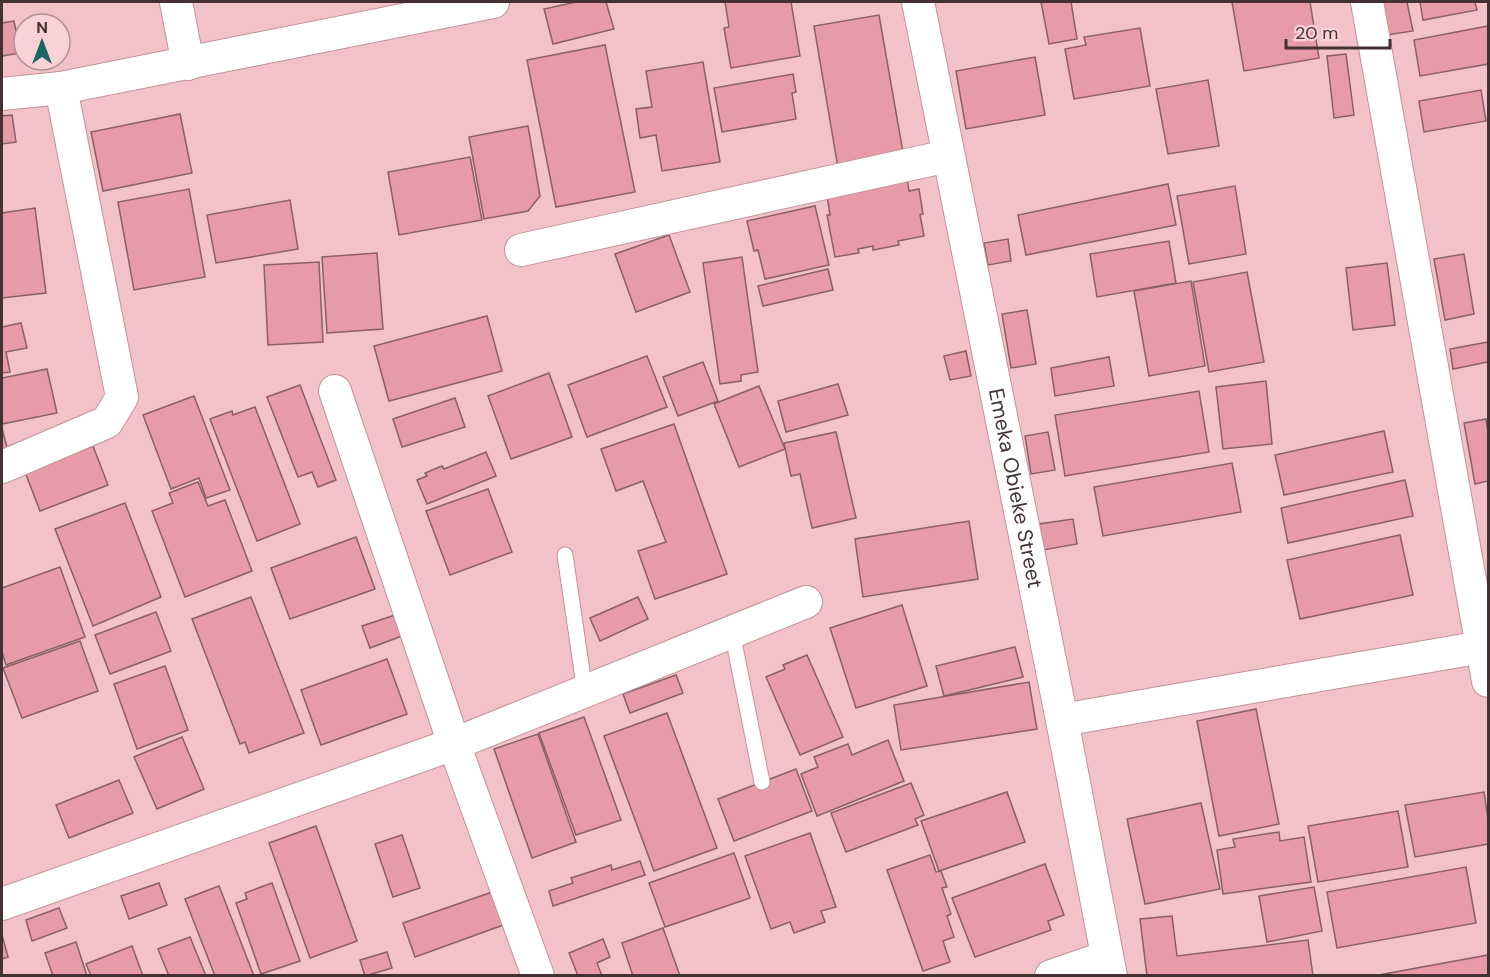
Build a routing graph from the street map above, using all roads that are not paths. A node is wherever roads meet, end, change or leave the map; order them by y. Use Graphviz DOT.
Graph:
graph roads {
  1 [pos="176,2"];
  2 [pos="493,2"];
  3 [pos="918,2"];
  4 [pos="1366,2"];
  5 [pos="188,64"];
  6 [pos="61,88"];
  7 [pos="2,94"];
  8 [pos="948,156"];
  9 [pos="521,250"];
  10 [pos="335,391"];
  11 [pos="2,467"];
  12 [pos="565,555"];
  13 [pos="806,602"];
  14 [pos="732,632"];
  15 [pos="1482,647"];
  16 [pos="1488,681"];
  17 [pos="585,692"];
  18 [pos="1062,720"];
  19 [pos="454,744"];
  20 [pos="762,782"];
  21 [pos="2,904"];
  22 [pos="1109,966"];
  23 [pos="538,975"];
  24 [pos="1051,975"];
  1 -- 5 [label="street"];
  2 -- 5 [label="street"];
  3 -- 8 [label="street, Emeka Obieke Street"];
  4 -- 15 [label="street"];
  5 -- 6 [label="street"];
  6 -- 7 [label="street"];
  6 -- 11 [label="street"];
  8 -- 9 [label="street"];
  8 -- 18 [label="street, Emeka Obieke Street"];
  10 -- 19 [label="street"];
  12 -- 17 [label="lane"];
  13 -- 14 [label="street"];
  14 -- 17 [label="street"];
  14 -- 20 [label="lane"];
  15 -- 16 [label="street"];
  15 -- 18 [label="street"];
  17 -- 19 [label="street"];
  18 -- 22 [label="street, Emeka Obieke Street"];
  19 -- 21 [label="street"];
  19 -- 23 [label="street"];
  22 -- 24 [label="street"];
}
